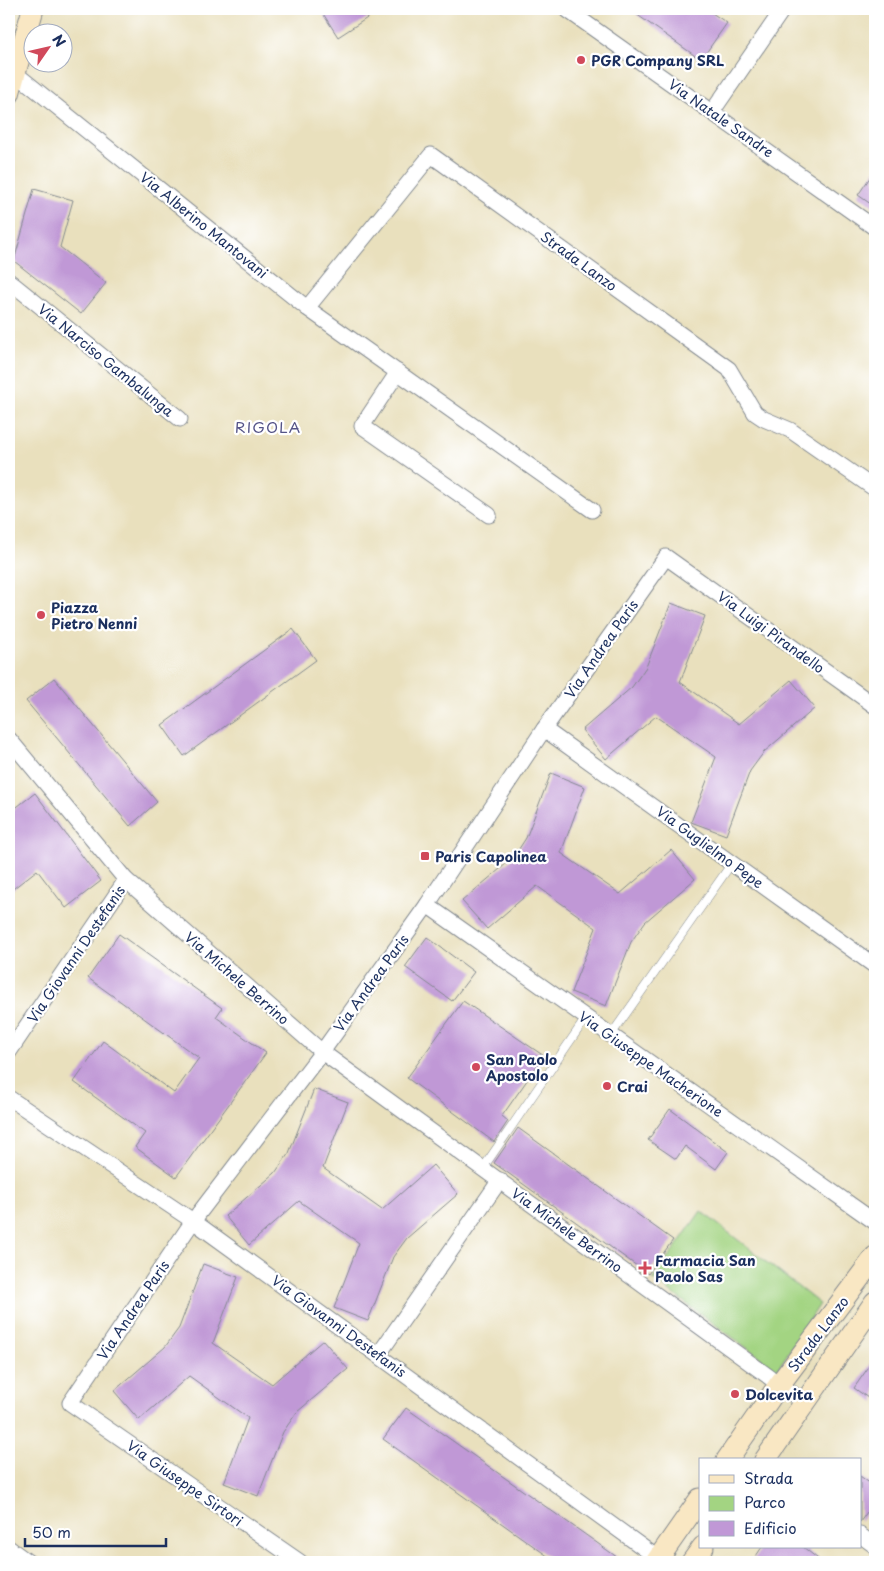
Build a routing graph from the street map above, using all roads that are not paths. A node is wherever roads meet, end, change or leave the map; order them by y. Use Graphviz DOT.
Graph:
graph roads {
  1 [pos="33,9"];
  2 [pos="566,9"];
  3 [pos="783,9"];
  4 [pos="15,73"];
  5 [pos="9,94"];
  6 [pos="712,112"];
  7 [pos="875,228"];
  8 [pos="9,281"];
  9 [pos="307,308"];
  10 [pos="398,372"];
  11 [pos="180,419"];
  12 [pos="875,489"];
  13 [pos="592,510"];
  14 [pos="489,515"];
  15 [pos="666,557"];
  16 [pos="875,706"];
  17 [pos="544,729"];
  18 [pos="9,738"];
  19 [pos="732,863"];
  20 [pos="126,880"];
  21 [pos="427,905"];
  22 [pos="875,966"];
  23 [pos="586,1018"];
  24 [pos="611,1035"];
  25 [pos="9,1052"];
  26 [pos="322,1052"];
  27 [pos="9,1098"];
  28 [pos="483,1168"];
  29 [pos="500,1180"];
  30 [pos="193,1221"];
  31 [pos="875,1222"];
  32 [pos="875,1257"];
  33 [pos="872,1315"];
  34 [pos="379,1354"];
  35 [pos="779,1385"];
  36 [pos="70,1403"];
  37 [pos="805,1403"];
  38 [pos="728,1458"];
  39 [pos="766,1458"];
  40 [pos="699,1501"];
  41 [pos="862,1536"];
  42 [pos="875,1546"];
  43 [pos="9,1548"];
  44 [pos="701,1548"];
  45 [pos="659,1561"];
  46 [pos="28,1562"];
  47 [pos="300,1562"];
  48 [pos="692,1562"];
  1 -- 4 [label="street"];
  2 -- 6 [label="street, Via Natale Sandre"];
  3 -- 6 [label="street"];
  4 -- 5 [label="street"];
  4 -- 9 [label="street, Via Alberino Mantovani"];
  6 -- 7 [label="street, Via Natale Sandre"];
  8 -- 11 [label="street, Via Narciso Gambalunga"];
  9 -- 10 [label="street, Via Alberino Mantovani"];
  9 -- 12 [label="street, Strada Lanzo"];
  10 -- 13 [label="street, Via Alberino Mantovani"];
  10 -- 14 [label="street"];
  15 -- 16 [label="street, Via Luigi Pirandello"];
  15 -- 17 [label="street, Via Andrea Paris"];
  17 -- 19 [label="street, Via Guglielmo Pepe"];
  17 -- 21 [label="street, Via Andrea Paris"];
  18 -- 20 [label="street, Via Michele Berrino"];
  19 -- 22 [label="street, Via Guglielmo Pepe"];
  19 -- 24 [label="lane"];
  20 -- 25 [label="street, Via Giovanni Destefanis"];
  20 -- 26 [label="street, Via Michele Berrino"];
  21 -- 23 [label="street, Via Giuseppe Macherione"];
  21 -- 26 [label="street, Via Andrea Paris"];
  23 -- 24 [label="street, Via Giuseppe Macherione"];
  23 -- 28 [label="lane"];
  24 -- 31 [label="street, Via Giuseppe Macherione"];
  26 -- 28 [label="street, Via Michele Berrino"];
  26 -- 30 [label="street, Via Andrea Paris"];
  27 -- 30 [label="street, Via Giovanni Destefanis"];
  28 -- 29 [label="street, Via Michele Berrino"];
  29 -- 34 [label="street, Via Michele Berrino"];
  29 -- 35 [label="street, Via Michele Berrino"];
  30 -- 34 [label="street, Via Giovanni Destefanis"];
  30 -- 36 [label="street, Via Andrea Paris"];
  32 -- 35 [label="street, Strada Lanzo"];
  33 -- 37 [label="street, Strada Lanzo"];
  34 -- 45 [label="street, Via Giovanni Destefanis"];
  35 -- 37 [label="street, Via Michele Berrino"];
  35 -- 38 [label="street, Strada Lanzo"];
  36 -- 47 [label="street, Via Giuseppe Sirtori"];
  37 -- 39 [label="street, Strada Lanzo"];
  40 -- 45 [label="street"];
  41 -- 42 [label="street"];
  43 -- 46 [label="street"];
  44 -- 48 [label="street"];
}
